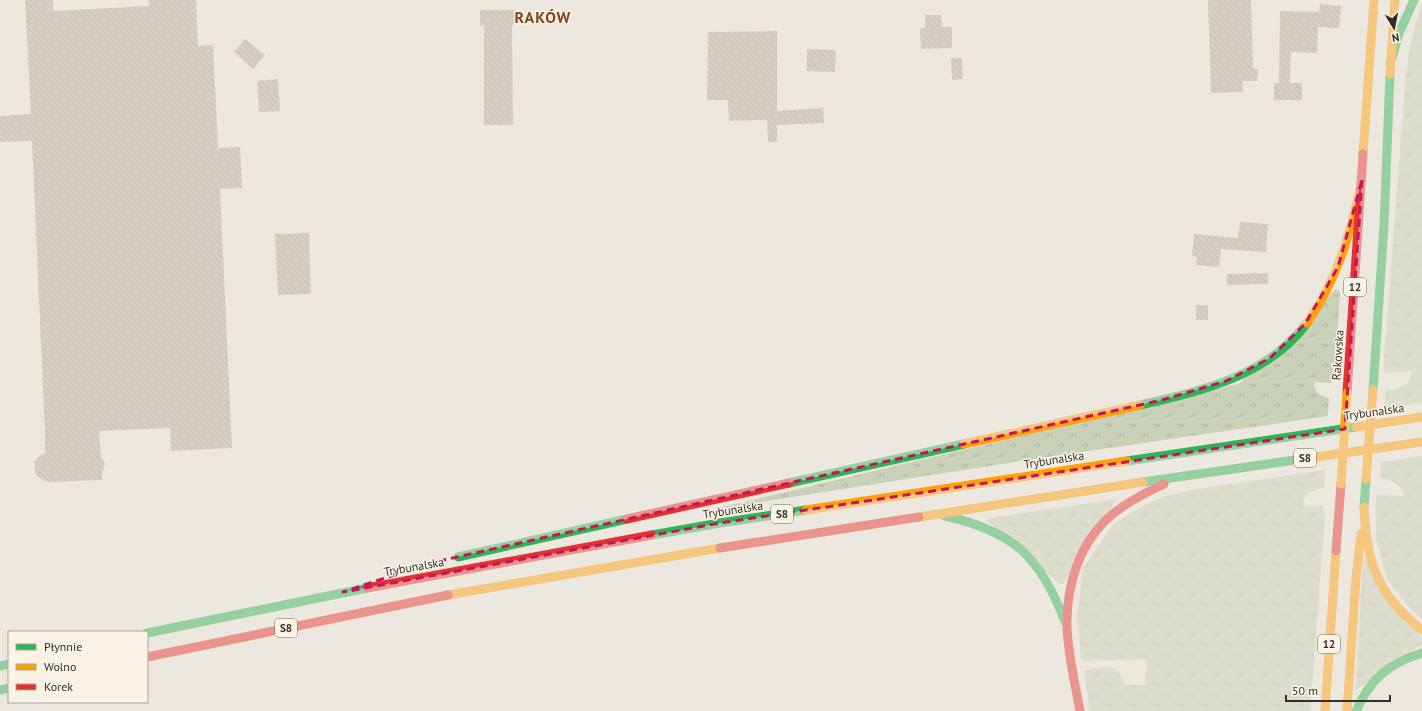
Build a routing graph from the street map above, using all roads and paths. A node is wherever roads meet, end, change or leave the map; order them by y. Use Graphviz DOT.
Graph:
graph roads {
  1 [pos="1374,0"];
  2 [pos="1395,0"];
  3 [pos="1414,0"];
  4 [pos="1390,64"];
  5 [pos="1362,180"];
  6 [pos="1422,417"];
  7 [pos="1422,442"];
  8 [pos="1188,474"];
  9 [pos="1364,507"];
  10 [pos="934,515"];
  11 [pos="453,558"];
  12 [pos="408,571"];
  13 [pos="343,592"];
  14 [pos="1067,628"];
  15 [pos="1422,630"];
  16 [pos="148,634"];
  17 [pos="1422,652"];
  18 [pos="148,657"];
  19 [pos="1080,711"];
  20 [pos="1325,711"];
  21 [pos="1347,711"];
  22 [pos="1356,711"];
  1 -- 5 [label="main road, Rakowska / 12"];
  2 -- 4 [label="main road, 12"];
  3 -- 4 [label="main road"];
  4 -- 9 [label="main road, 12, bridge"];
  5 -- 11 [label="main road"];
  5 -- 20 [label="main road, Rakowska / 12, bridge"];
  6 -- 13 [label="main road, Trybunalska / S8"];
  7 -- 8 [label="main road, S8"];
  8 -- 10 [label="main road, S8"];
  8 -- 14 [label="main road"];
  9 -- 15 [label="main road"];
  9 -- 21 [label="main road"];
  10 -- 14 [label="main road"];
  10 -- 18 [label="main road, S8"];
  12 -- 13 [label="main road"];
  13 -- 16 [label="main road, Trybunalska / S8"];
  14 -- 19 [label="main road"];
  17 -- 22 [label="main road"];
}
